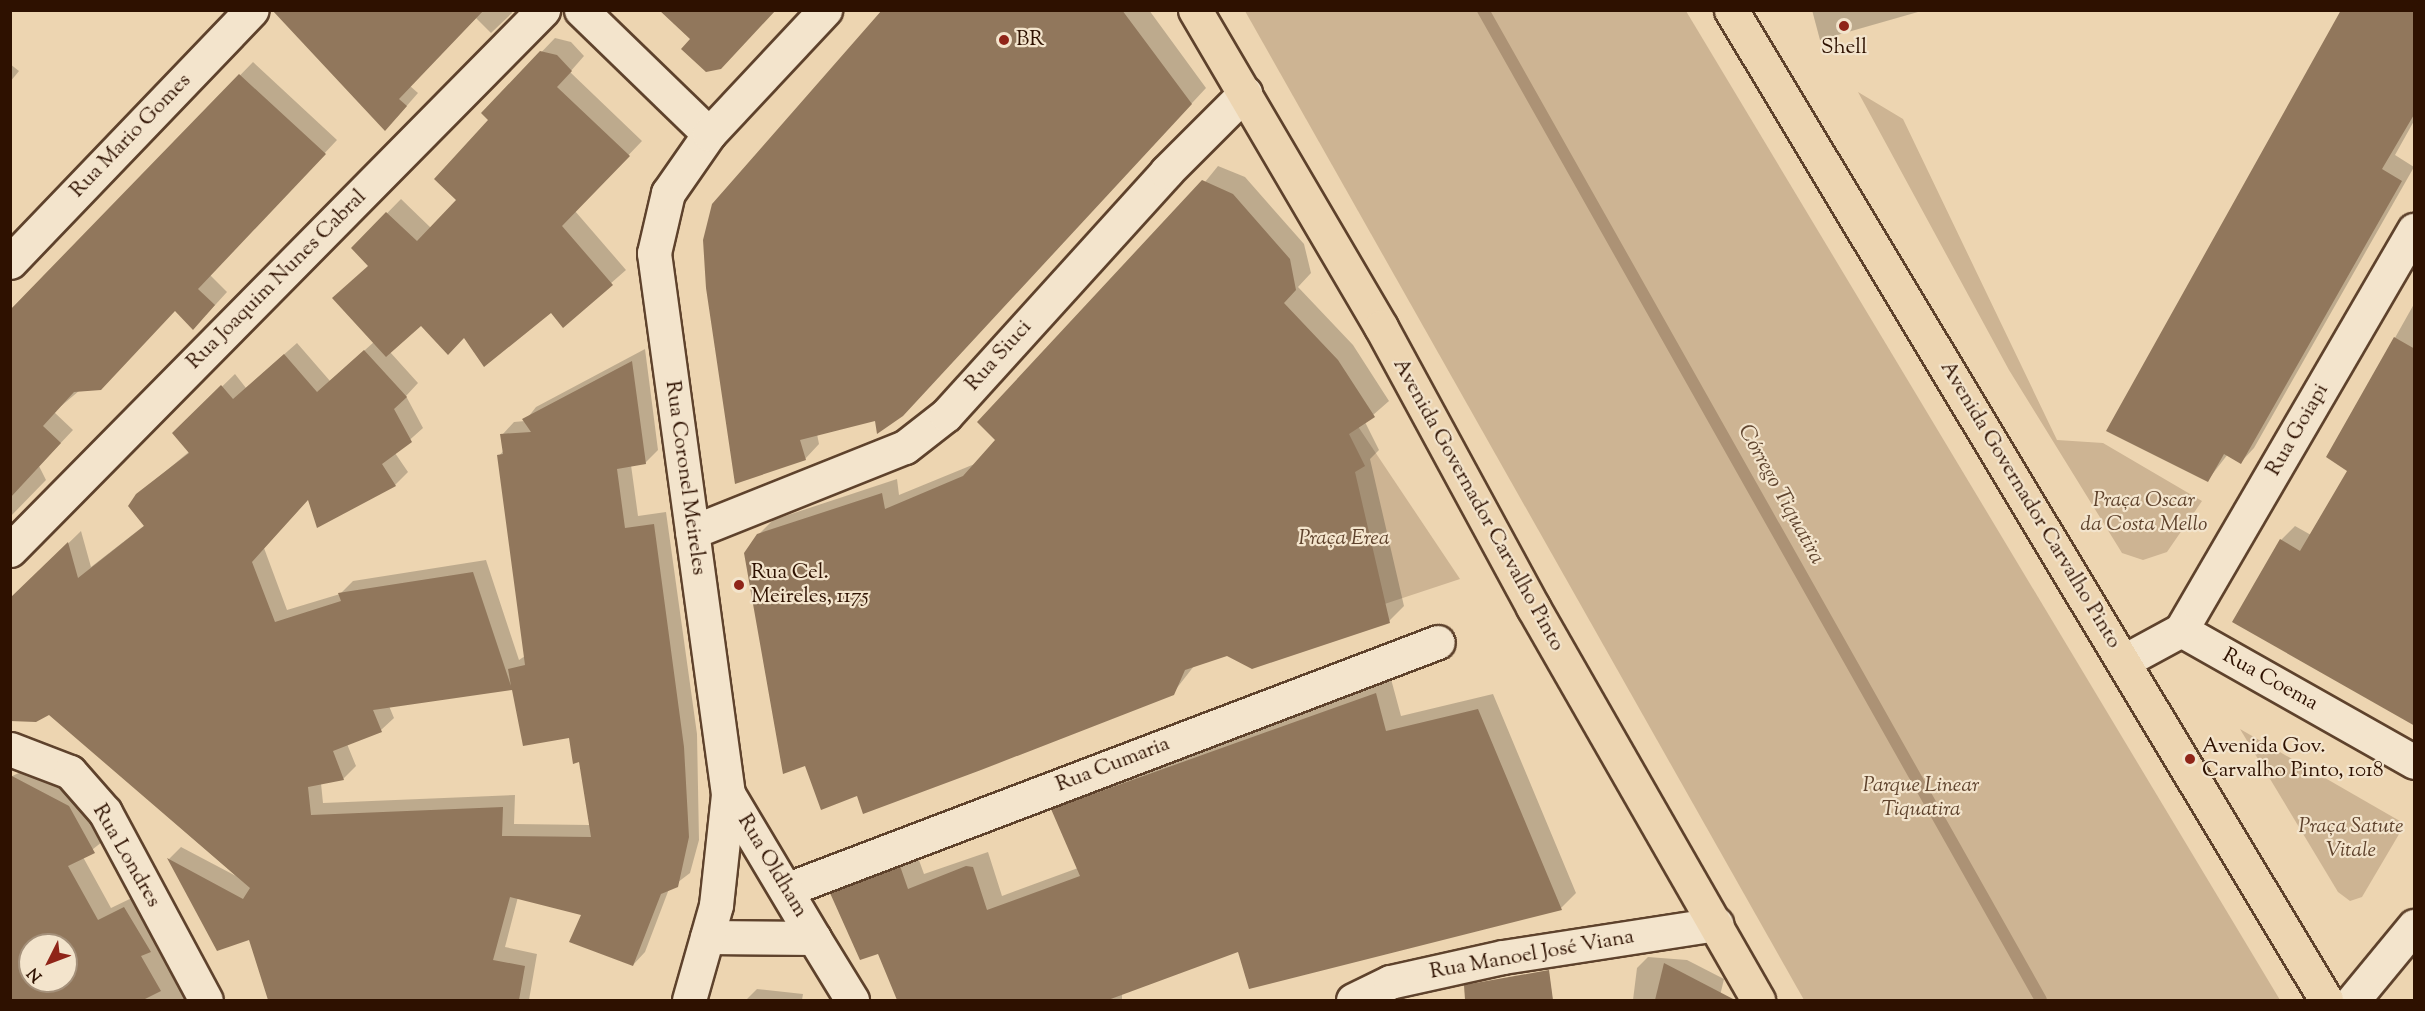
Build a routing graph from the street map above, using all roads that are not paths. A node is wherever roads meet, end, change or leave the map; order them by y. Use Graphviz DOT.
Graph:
graph roads {
  1 [pos="252,10"];
  2 [pos="543,10"];
  3 [pos="581,10"];
  4 [pos="825,10"];
  5 [pos="1195,10"];
  6 [pos="1731,10"];
  7 [pos="1245,93"];
  8 [pos="709,134"];
  9 [pos="2415,230"];
  10 [pos="10,262"];
  11 [pos="692,532"];
  12 [pos="10,550"];
  13 [pos="2181,630"];
  14 [pos="1438,642"];
  15 [pos="2124,661"];
  16 [pos="10,749"];
  17 [pos="2415,762"];
  18 [pos="728,795"];
  19 [pos="788,889"];
  20 [pos="1716,924"];
  21 [pos="2415,926"];
  22 [pos="706,937"];
  23 [pos="814,938"];
  24 [pos="206,1000"];
  25 [pos="689,1000"];
  26 [pos="852,1000"];
  27 [pos="1353,1000"];
  28 [pos="1758,1000"];
  29 [pos="2326,1000"];
  30 [pos="2354,1000"];
  1 -- 10 [label="street, Rua Mario Gomes"];
  2 -- 12 [label="street, Rua Joaquim Nunes Cabral"];
  3 -- 8 [label="street"];
  4 -- 8 [label="street, Rua Coronel Meireles"];
  5 -- 7 [label="main road, Avenida Governador Carvalho Pinto"];
  6 -- 15 [label="main road, Avenida Governador Carvalho Pinto"];
  7 -- 11 [label="street, Rua Siuci"];
  7 -- 20 [label="main road, Avenida Governador Carvalho Pinto"];
  8 -- 11 [label="street, Rua Coronel Meireles"];
  9 -- 13 [label="street, Rua Goiapi"];
  11 -- 18 [label="street, Rua Coronel Meireles"];
  13 -- 15 [label="street"];
  13 -- 17 [label="street, Rua Coema"];
  14 -- 19 [label="street, Rua Cumaria"];
  15 -- 29 [label="main road, Avenida Governador Carvalho Pinto"];
  16 -- 24 [label="street, Rua Londres"];
  18 -- 19 [label="street, Rua Oldham"];
  18 -- 22 [label="street, Rua Coronel Meireles"];
  19 -- 23 [label="street, Rua Oldham"];
  20 -- 27 [label="street, Rua Manoel José Viana"];
  20 -- 28 [label="main road, Avenida Governador Carvalho Pinto"];
  21 -- 30 [label="street"];
  22 -- 23 [label="street, Rua Oldham"];
  22 -- 25 [label="street, Rua Coronel Meireles"];
  23 -- 26 [label="street, Rua Oldham"];
}
